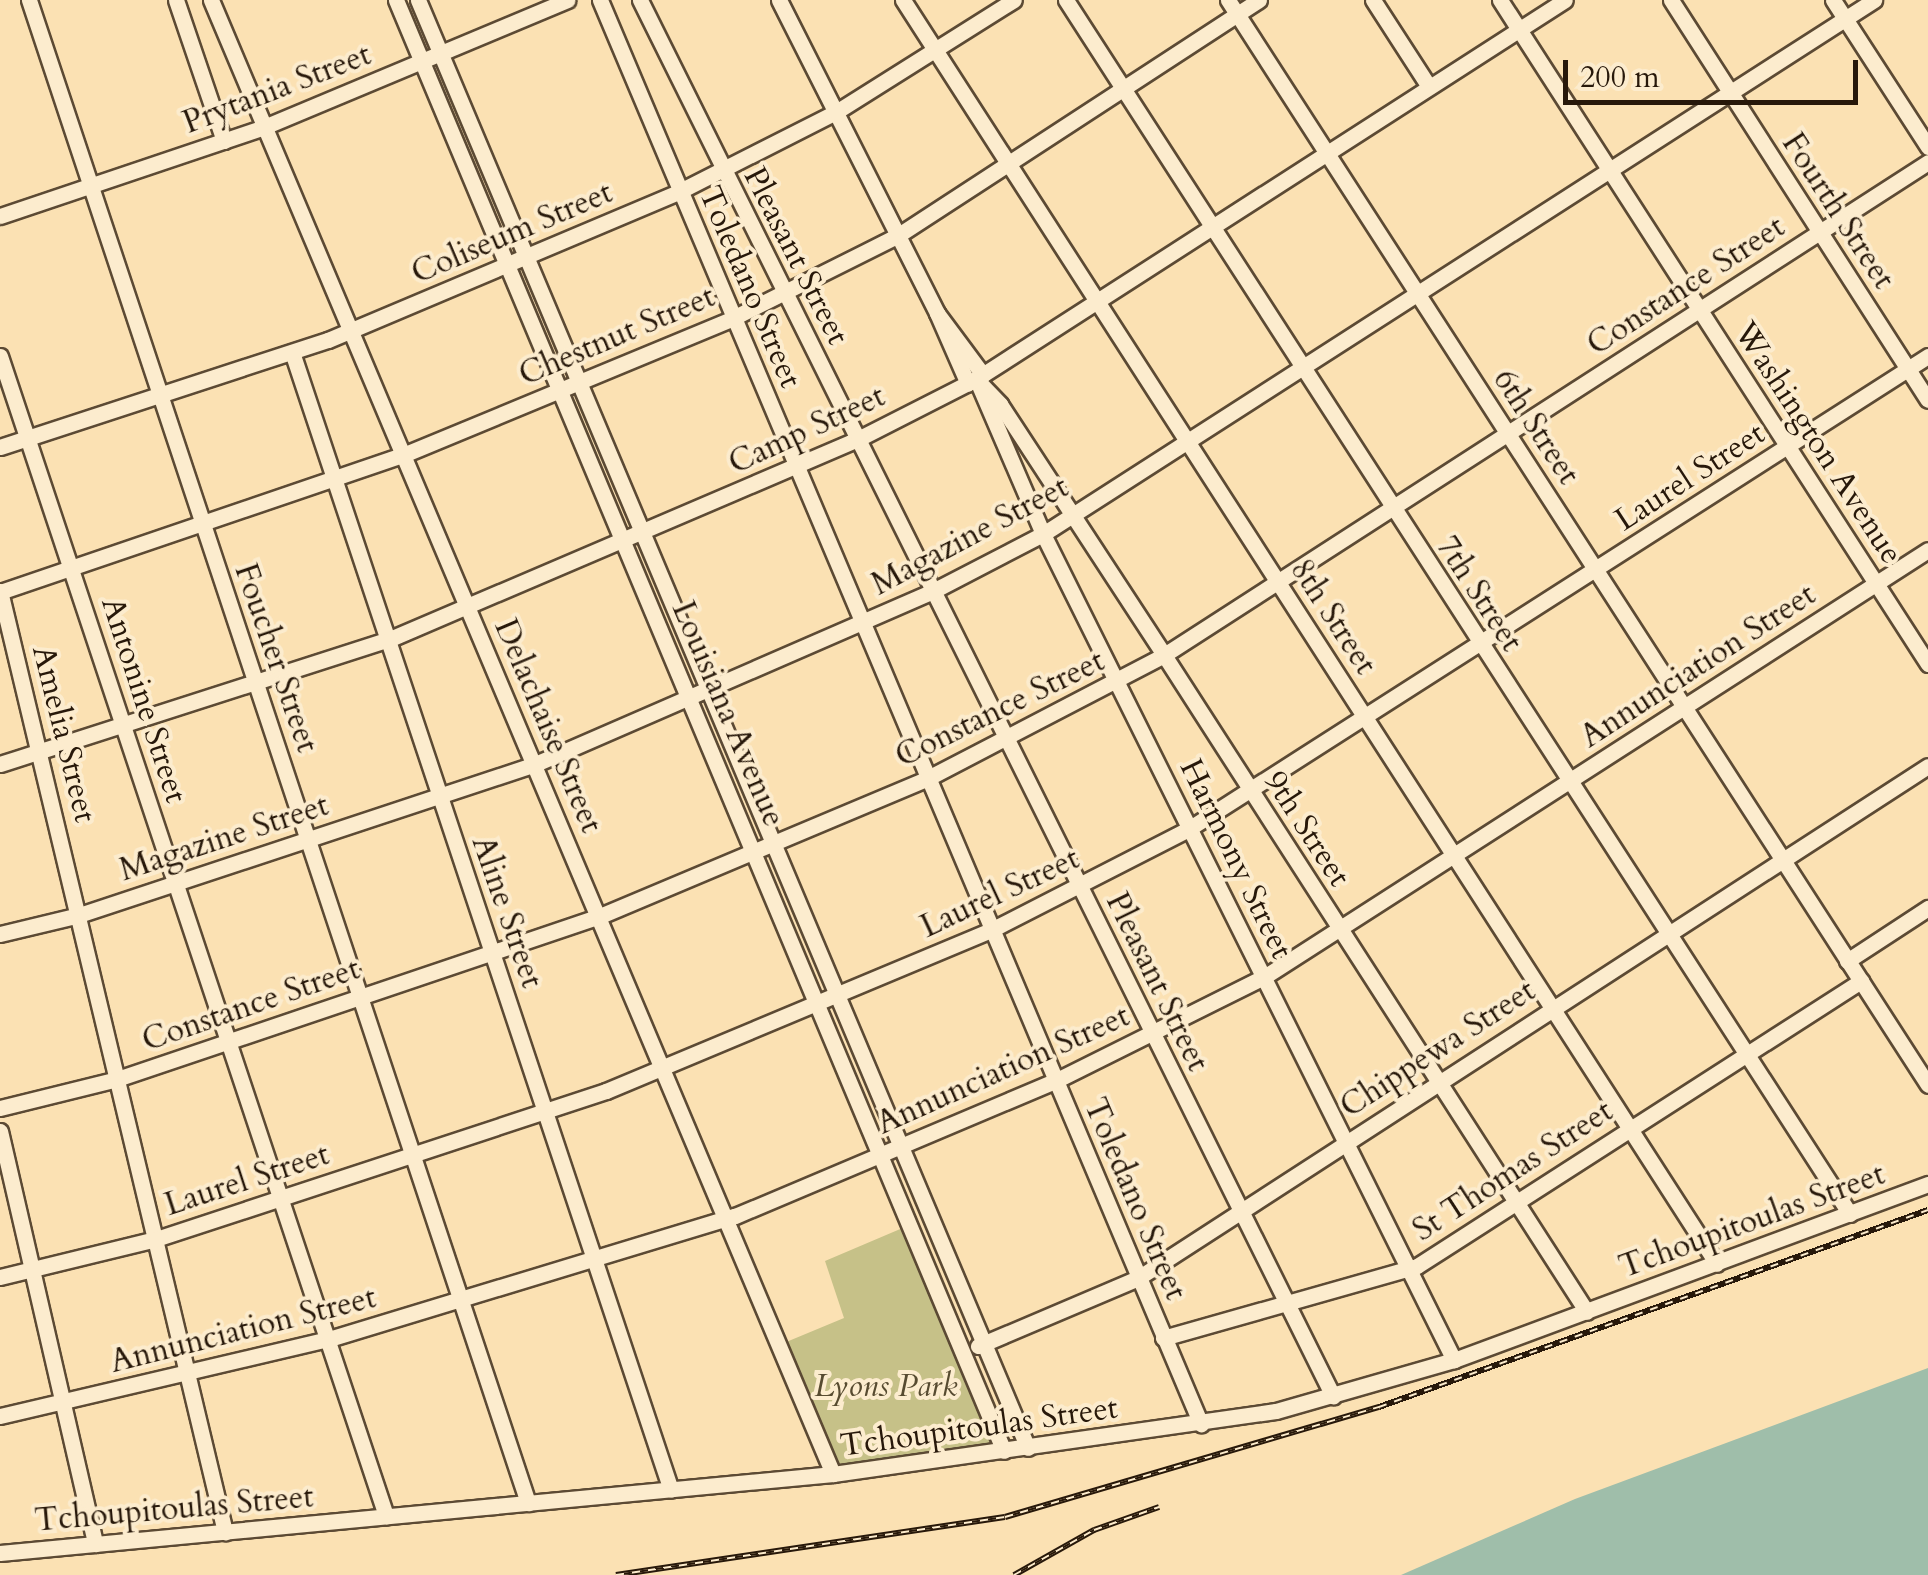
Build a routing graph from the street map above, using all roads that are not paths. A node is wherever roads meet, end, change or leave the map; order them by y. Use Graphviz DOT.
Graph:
graph roads {
  1 [pos="30,0"];
  2 [pos="176,0"];
  3 [pos="211,0"];
  4 [pos="396,0"];
  5 [pos="418,0"];
  6 [pos="568,0"];
  7 [pos="600,0"];
  8 [pos="640,0"];
  9 [pos="779,0"];
  10 [pos="903,0"];
  11 [pos="1014,0"];
  12 [pos="1066,0"];
  13 [pos="1259,0"];
  14 [pos="1373,0"];
  15 [pos="1500,0"];
  16 [pos="1565,0"];
  17 [pos="1672,0"];
  18 [pos="1833,0"];
  19 [pos="1874,0"];
  20 [pos="1232,7"];
  21 [pos="1845,18"];
  22 [pos="1519,30"];
  23 [pos="935,50"];
  24 [pos="440,54"];
  25 [pos="422,62"];
  26 [pos="1428,85"];
  27 [pos="1123,90"];
  28 [pos="1729,92"];
  29 [pos="836,112"];
  30 [pos="264,126"];
  31 [pos="224,141"];
  32 [pos="1928,147"];
  33 [pos="1326,152"];
  34 [pos="1928,162"];
  35 [pos="1008,163"];
  36 [pos="1610,170"];
  37 [pos="722,172"];
  38 [pos="90,187"];
  39 [pos="680,191"];
  40 [pos="0,216"];
  41 [pos="1212,225"];
  42 [pos="1820,232"];
  43 [pos="898,236"];
  44 [pos="526,258"];
  45 [pos="508,264"];
  46 [pos="784,292"];
  47 [pos="1418,294"];
  48 [pos="1096,302"];
  49 [pos="1700,310"];
  50 [pos="733,318"];
  51 [pos="350,331"];
  52 [pos="292,352"];
  53 [pos="0,356"];
  54 [pos="1928,356"];
  55 [pos="1303,368"];
  56 [pos="1908,369"];
  57 [pos="976,379"];
  58 [pos="578,382"];
  59 [pos="561,390"];
  60 [pos="158,395"];
  61 [pos="1928,400"];
  62 [pos="1508,434"];
  63 [pos="28,439"];
  64 [pos="858,439"];
  65 [pos="1186,441"];
  66 [pos="1788,446"];
  67 [pos="0,447"];
  68 [pos="403,456"];
  69 [pos="798,467"];
  70 [pos="335,478"];
  71 [pos="1390,507"];
  72 [pos="1071,516"];
  73 [pos="202,524"];
  74 [pos="643,534"];
  75 [pos="1043,534"];
  76 [pos="624,542"];
  77 [pos="1928,550"];
  78 [pos="71,569"];
  79 [pos="1596,570"];
  80 [pos="1276,582"];
  81 [pos="1876,583"];
  82 [pos="0,591"];
  83 [pos="933,592"];
  84 [pos="469,609"];
  85 [pos="864,624"];
  86 [pos="390,639"];
  87 [pos="1478,645"];
  88 [pos="1164,654"];
  89 [pos="1928,664"];
  90 [pos="1118,683"];
  91 [pos="258,684"];
  92 [pos="710,690"];
  93 [pos="691,698"];
  94 [pos="1684,707"];
  95 [pos="1366,717"];
  96 [pos="125,728"];
  97 [pos="1006,739"];
  98 [pos="41,753"];
  99 [pos="0,764"];
  100 [pos="533,765"];
  101 [pos="741,765"];
  102 [pos="1928,766"];
  103 [pos="723,773"];
  104 [pos="928,778"];
  105 [pos="1570,782"];
  106 [pos="1250,791"];
  107 [pos="439,796"];
  108 [pos="1190,828"];
  109 [pos="307,840"];
  110 [pos="773,843"];
  111 [pos="756,850"];
  112 [pos="1455,857"];
  113 [pos="1783,861"];
  114 [pos="175,882"];
  115 [pos="1080,886"];
  116 [pos="1928,908"];
  117 [pos="78,914"];
  118 [pos="600,916"];
  119 [pos="992,930"];
  120 [pos="1340,930"];
  121 [pos="0,934"];
  122 [pos="1665,935"];
  123 [pos="492,953"];
  124 [pos="1847,960"];
  125 [pos="1264,977"];
  126 [pos="1860,981"];
  127 [pos="360,997"];
  128 [pos="838,997"];
  129 [pos="820,1005"];
  130 [pos="1552,1007"];
  131 [pos="1152,1033"];
  132 [pos="229,1041"];
  133 [pos="1745,1056"];
  134 [pos="662,1069"];
  135 [pos="117,1079"];
  136 [pos="1056,1081"];
  137 [pos="1438,1082"];
  138 [pos="1927,1082"];
  139 [pos="0,1108"];
  140 [pos="546,1111"];
  141 [pos="1630,1128"];
  142 [pos="0,1130"];
  143 [pos="1346,1142"];
  144 [pos="901,1147"];
  145 [pos="883,1154"];
  146 [pos="412,1155"];
  147 [pos="1928,1184"];
  148 [pos="282,1198"];
  149 [pos="1516,1203"];
  150 [pos="1240,1212"];
  151 [pos="1850,1214"];
  152 [pos="726,1219"];
  153 [pos="156,1239"];
  154 [pos="594,1260"];
  155 [pos="1717,1264"];
  156 [pos="1408,1269"];
  157 [pos="32,1270"];
  158 [pos="0,1278"];
  159 [pos="1138,1278"];
  160 [pos="1286,1302"];
  161 [pos="462,1303"];
  162 [pos="1586,1312"];
  163 [pos="1163,1338"];
  164 [pos="329,1339"];
  165 [pos="984,1343"];
  166 [pos="965,1352"];
  167 [pos="1454,1360"];
  168 [pos="188,1374"];
  169 [pos="1332,1396"];
  170 [pos="62,1402"];
  171 [pos="0,1416"];
  172 [pos="1201,1424"];
  173 [pos="1028,1448"];
  174 [pos="1004,1451"];
  175 [pos="833,1474"];
  176 [pos="671,1490"];
  177 [pos="528,1503"];
  178 [pos="386,1516"];
  179 [pos="224,1532"];
  180 [pos="95,1544"];
  181 [pos="0,1553"];
  1 -- 38 [label="street, Foucher Street"];
  2 -- 31 [label="street"];
  3 -- 30 [label="street, Delachaise Street"];
  4 -- 25 [label="street, Louisiana Avenue"];
  5 -- 24 [label="street, Louisiana Avenue"];
  6 -- 24 [label="street, Prytania Street"];
  7 -- 39 [label="street, Toledano Street"];
  8 -- 37 [label="street, Pleasant Street"];
  9 -- 29 [label="street, Harmony Street"];
  10 -- 23 [label="street, 8th Street"];
  11 -- 23 [label="street, Coliseum Street"];
  12 -- 27 [label="street, 7th Street"];
  13 -- 20 [label="street, Chestnut Street"];
  14 -- 26 [label="street"];
  15 -- 22 [label="street, Washington Avenue"];
  16 -- 22 [label="street, Camp Street"];
  17 -- 28 [label="street, Fourth Street"];
  18 -- 21 [label="street"];
  19 -- 21 [label="street, Magazine Street"];
  20 -- 27 [label="street, Chestnut Street"];
  20 -- 33 [label="street, 6th Street"];
  21 -- 28 [label="street, Magazine Street"];
  21 -- 32 [label="street"];
  22 -- 26 [label="street, Camp Street"];
  22 -- 36 [label="street, Washington Avenue"];
  23 -- 29 [label="street, Coliseum Street"];
  23 -- 35 [label="street, 8th Street"];
  24 -- 25 [label="street, Prytania Street"];
  24 -- 44 [label="street, Louisiana Avenue"];
  25 -- 30 [label="street, Prytania Street"];
  25 -- 45 [label="street, Louisiana Avenue"];
  26 -- 33 [label="street, Camp Street"];
  27 -- 35 [label="street, Chestnut Street"];
  27 -- 41 [label="street, 7th Street"];
  28 -- 36 [label="street, Magazine Street"];
  28 -- 42 [label="street, Fourth Street"];
  29 -- 37 [label="street, Coliseum Street"];
  29 -- 43 [label="street, Harmony Street"];
  30 -- 31 [label="street, Prytania Street"];
  30 -- 51 [label="street, Delachaise Street"];
  31 -- 38 [label="street, Prytania Street"];
  33 -- 41 [label="street, Camp Street"];
  33 -- 47 [label="street, 6th Street"];
  34 -- 42 [label="street, Constance Street"];
  35 -- 43 [label="street, Chestnut Street"];
  35 -- 48 [label="street, 8th Street"];
  36 -- 47 [label="street, Magazine Street"];
  36 -- 49 [label="street, Washington Avenue"];
  37 -- 39 [label="street, Coliseum Street"];
  37 -- 46 [label="street, Pleasant Street"];
  38 -- 40 [label="street, Prytania Street"];
  38 -- 60 [label="street, Foucher Street"];
  39 -- 44 [label="street, Coliseum Street"];
  39 -- 50 [label="street, Toledano Street"];
  41 -- 48 [label="street, Camp Street"];
  41 -- 55 [label="street, 7th Street"];
  42 -- 49 [label="street, Constance Street"];
  42 -- 56 [label="street, Fourth Street"];
  43 -- 46 [label="street, Chestnut Street"];
  43 -- 57 [label="street, Harmony Street"];
  44 -- 45 [label="street, Coliseum Street"];
  44 -- 58 [label="street, Louisiana Avenue"];
  45 -- 51 [label="street, Coliseum Street"];
  45 -- 59 [label="street, Louisiana Avenue"];
  46 -- 50 [label="street, Chestnut Street"];
  46 -- 64 [label="street, Pleasant Street"];
  47 -- 55 [label="street, Magazine Street"];
  47 -- 62 [label="street, 6th Street"];
  48 -- 57 [label="street, Camp Street"];
  48 -- 65 [label="street, 8th Street"];
  49 -- 62 [label="street, Constance Street"];
  49 -- 66 [label="street, Washington Avenue"];
  50 -- 58 [label="street, Chestnut Street"];
  50 -- 69 [label="street, Toledano Street"];
  51 -- 52 [label="street, Coliseum Street"];
  51 -- 68 [label="street, Delachaise Street"];
  52 -- 60 [label="street, Coliseum Street"];
  52 -- 70 [label="street, Aline Street"];
  53 -- 63 [label="street, Antonine Street"];
  54 -- 56 [label="street, Laurel Street"];
  55 -- 65 [label="street, Magazine Street"];
  55 -- 71 [label="street, 7th Street"];
  56 -- 61 [label="street, Fourth Street"];
  56 -- 66 [label="street, Laurel Street"];
  57 -- 64 [label="street, Camp Street"];
  57 -- 72 [label="street, 9th Street"];
  57 -- 75 [label="street, Harmony Street"];
  58 -- 59 [label="street, Chestnut Street"];
  58 -- 74 [label="street, Louisiana Avenue"];
  59 -- 68 [label="street, Chestnut Street"];
  59 -- 76 [label="street, Louisiana Avenue"];
  60 -- 63 [label="street, Coliseum Street"];
  60 -- 73 [label="street, Foucher Street"];
  62 -- 71 [label="street, Constance Street"];
  62 -- 79 [label="street, 6th Street"];
  63 -- 67 [label="street, Coliseum Street"];
  63 -- 78 [label="street, Antonine Street"];
  64 -- 69 [label="street, Camp Street"];
  64 -- 83 [label="street, Pleasant Street"];
  65 -- 72 [label="street, Magazine Street"];
  65 -- 80 [label="street, 8th Street"];
  66 -- 79 [label="street, Laurel Street"];
  66 -- 81 [label="street, Washington Avenue"];
  68 -- 70 [label="street, Chestnut Street"];
  68 -- 84 [label="street, Delachaise Street"];
  69 -- 74 [label="street, Camp Street"];
  69 -- 85 [label="street, Toledano Street"];
  70 -- 73 [label="street, Chestnut Street"];
  70 -- 86 [label="street, Aline Street"];
  71 -- 80 [label="street, Constance Street"];
  71 -- 87 [label="street, 7th Street"];
  72 -- 75 [label="street, Magazine Street"];
  72 -- 88 [label="street, 9th Street"];
  73 -- 78 [label="street, Chestnut Street"];
  73 -- 91 [label="street, Foucher Street"];
  74 -- 76 [label="street, Camp Street"];
  74 -- 92 [label="street, Louisiana Avenue"];
  75 -- 83 [label="street, Magazine Street"];
  75 -- 90 [label="street, Harmony Street"];
  76 -- 84 [label="street, Camp Street"];
  76 -- 93 [label="street, Louisiana Avenue"];
  77 -- 81 [label="street, Annunciation Street"];
  78 -- 82 [label="street, Chestnut Street"];
  78 -- 96 [label="street, Antonine Street"];
  79 -- 87 [label="street, Laurel Street"];
  79 -- 94 [label="street, 6th Street"];
  80 -- 88 [label="street, Constance Street"];
  80 -- 95 [label="street, 8th Street"];
  81 -- 89 [label="street, Washington Avenue"];
  81 -- 94 [label="street, Annunciation Street"];
  82 -- 98 [label="street, Amelia Street"];
  83 -- 85 [label="street, Magazine Street"];
  83 -- 97 [label="street, Pleasant Street"];
  84 -- 86 [label="street, Camp Street"];
  84 -- 100 [label="street, Delachaise Street"];
  85 -- 92 [label="street, Magazine Street"];
  85 -- 104 [label="street, Toledano Street"];
  86 -- 91 [label="street, Camp Street"];
  86 -- 107 [label="street, Aline Street"];
  87 -- 95 [label="street, Laurel Street"];
  87 -- 105 [label="street, 7th Street"];
  88 -- 90 [label="street, Constance Street"];
  88 -- 106 [label="street, 9th Street"];
  90 -- 97 [label="street, Constance Street"];
  90 -- 108 [label="street, Harmony Street"];
  91 -- 96 [label="street, Camp Street"];
  91 -- 109 [label="street, Foucher Street"];
  92 -- 93 [label="street, Magazine Street"];
  92 -- 101 [label="street, Louisiana Avenue"];
  93 -- 100 [label="street, Magazine Street"];
  93 -- 103 [label="street, Louisiana Avenue"];
  94 -- 105 [label="street, Annunciation Street"];
  94 -- 113 [label="street, 6th Street"];
  95 -- 106 [label="street, Laurel Street"];
  95 -- 112 [label="street, 8th Street"];
  96 -- 98 [label="street, Camp Street"];
  96 -- 114 [label="street, Antonine Street"];
  97 -- 104 [label="street, Constance Street"];
  97 -- 115 [label="street, Pleasant Street"];
  98 -- 99 [label="street, Camp Street"];
  98 -- 117 [label="street, Amelia Street"];
  100 -- 107 [label="street, Magazine Street"];
  100 -- 118 [label="street, Delachaise Street"];
  101 -- 103 [label="street"];
  101 -- 110 [label="street, Louisiana Avenue"];
  102 -- 113 [label="street, Chippewa Street"];
  103 -- 111 [label="street, Louisiana Avenue"];
  104 -- 110 [label="street, Constance Street"];
  104 -- 119 [label="street, Toledano Street"];
  105 -- 112 [label="street, Annunciation Street"];
  105 -- 122 [label="street, 7th Street"];
  106 -- 108 [label="street, Laurel Street"];
  106 -- 120 [label="street, 9th Street"];
  107 -- 109 [label="street, Magazine Street"];
  107 -- 123 [label="street, Aline Street"];
  108 -- 115 [label="street, Laurel Street"];
  108 -- 125 [label="street, Harmony Street"];
  109 -- 114 [label="street, Magazine Street"];
  109 -- 127 [label="street, Foucher Street"];
  110 -- 111 [label="street, Constance Street"];
  110 -- 128 [label="street, Louisiana Avenue"];
  111 -- 118 [label="street, Constance Street"];
  111 -- 129 [label="street, Louisiana Avenue"];
  112 -- 120 [label="street, Annunciation Street"];
  112 -- 130 [label="street, 8th Street"];
  113 -- 122 [label="street, Chippewa Street"];
  113 -- 124 [label="street, 6th Street"];
  114 -- 117 [label="street, Magazine Street"];
  114 -- 132 [label="street, Antonine Street"];
  115 -- 119 [label="street, Laurel Street"];
  115 -- 131 [label="street, Pleasant Street"];
  116 -- 124 [label="street"];
  117 -- 121 [label="street, Magazine Street"];
  117 -- 135 [label="street, Amelia Street"];
  118 -- 123 [label="street, Constance Street"];
  118 -- 134 [label="street, Delachaise Street"];
  119 -- 128 [label="street, Laurel Street"];
  119 -- 136 [label="street, Toledano Street"];
  120 -- 125 [label="street, Annunciation Street"];
  120 -- 137 [label="street, 9th Street"];
  122 -- 130 [label="street, Chippewa Street"];
  122 -- 133 [label="street, 7th Street"];
  123 -- 127 [label="street, Constance Street"];
  123 -- 140 [label="street, Aline Street"];
  124 -- 126 [label="street, 6th Street"];
  125 -- 131 [label="street, Annunciation Street"];
  125 -- 143 [label="street, Harmony Street"];
  126 -- 133 [label="street, St Thomas Street"];
  126 -- 138 [label="street, 6th Street"];
  127 -- 132 [label="street, Constance Street"];
  127 -- 146 [label="street, Foucher Street"];
  128 -- 129 [label="street, Laurel Street"];
  128 -- 144 [label="street, Louisiana Avenue"];
  129 -- 134 [label="street, Laurel Street"];
  129 -- 145 [label="street, Louisiana Avenue"];
  130 -- 137 [label="street, Chippewa Street"];
  130 -- 141 [label="street, 8th Street"];
  131 -- 136 [label="street, Annunciation Street"];
  131 -- 150 [label="street, Pleasant Street"];
  132 -- 135 [label="street, Constance Street"];
  132 -- 148 [label="street, Antonine Street"];
  133 -- 141 [label="street, St Thomas Street"];
  133 -- 151 [label="street, 7th Street"];
  134 -- 140 [label="street, Laurel Street"];
  134 -- 152 [label="street, Delachaise Street"];
  135 -- 139 [label="street, Constance Street"];
  135 -- 153 [label="street, Amelia Street"];
  136 -- 144 [label="street, Annunciation Street"];
  136 -- 159 [label="street, Toledano Street"];
  137 -- 143 [label="street, Chippewa Street"];
  137 -- 149 [label="street, 9th Street"];
  140 -- 146 [label="street, Laurel Street"];
  140 -- 154 [label="street, Aline Street"];
  141 -- 149 [label="street, St Thomas Street"];
  141 -- 155 [label="street, 8th Street"];
  142 -- 157 [label="street"];
  143 -- 150 [label="street, Chippewa Street"];
  143 -- 156 [label="street, Harmony Street"];
  144 -- 145 [label="street, Annunciation Street"];
  144 -- 165 [label="street, Louisiana Avenue"];
  145 -- 152 [label="street, Annunciation Street"];
  145 -- 166 [label="street, Louisiana Avenue"];
  146 -- 148 [label="street, Laurel Street"];
  146 -- 161 [label="street, Foucher Street"];
  147 -- 151 [label="street, Tchoupitoulas Street"];
  148 -- 153 [label="street, Laurel Street"];
  148 -- 164 [label="street, Antonine Street"];
  149 -- 156 [label="street, St Thomas Street"];
  149 -- 162 [label="street, 9th Street"];
  150 -- 159 [label="street, Chippewa Street"];
  150 -- 160 [label="street, Pleasant Street"];
  151 -- 155 [label="street, Tchoupitoulas Street"];
  152 -- 154 [label="street, Annunciation Street"];
  152 -- 175 [label="street, Delachaise Street"];
  153 -- 157 [label="street, Laurel Street"];
  153 -- 168 [label="street, Amelia Street"];
  154 -- 161 [label="street, Annunciation Street"];
  154 -- 176 [label="street, Aline Street"];
  155 -- 162 [label="street, Tchoupitoulas Street"];
  156 -- 160 [label="street, St Thomas Street"];
  156 -- 167 [label="street, Harmony Street"];
  157 -- 158 [label="street, Laurel Street"];
  157 -- 170 [label="street"];
  159 -- 163 [label="street, Toledano Street"];
  159 -- 165 [label="street, Chippewa Street"];
  160 -- 163 [label="street, St Thomas Street"];
  160 -- 169 [label="street, Pleasant Street"];
  161 -- 164 [label="street, Annunciation Street"];
  161 -- 177 [label="street, Foucher Street"];
  162 -- 167 [label="street, Tchoupitoulas Street"];
  163 -- 172 [label="street, Toledano Street"];
  164 -- 168 [label="street, Annunciation Street"];
  164 -- 178 [label="street, Antonine Street"];
  165 -- 166 [label="street, Chippewa Street"];
  165 -- 173 [label="street, Louisiana Avenue"];
  166 -- 174 [label="street, Louisiana Avenue"];
  167 -- 169 [label="street, Tchoupitoulas Street"];
  168 -- 170 [label="street, Annunciation Street"];
  168 -- 179 [label="street, Amelia Street"];
  169 -- 172 [label="street, Tchoupitoulas Street"];
  170 -- 171 [label="street, Annunciation Street"];
  170 -- 180 [label="street"];
  172 -- 173 [label="street, Tchoupitoulas Street"];
  173 -- 174 [label="street, Tchoupitoulas Street"];
  174 -- 175 [label="street, Tchoupitoulas Street"];
  175 -- 176 [label="street, Tchoupitoulas Street"];
  176 -- 177 [label="street, Tchoupitoulas Street"];
  177 -- 178 [label="street, Tchoupitoulas Street"];
  178 -- 179 [label="street, Tchoupitoulas Street"];
  179 -- 180 [label="street, Tchoupitoulas Street"];
  180 -- 181 [label="street, Tchoupitoulas Street"];
}
